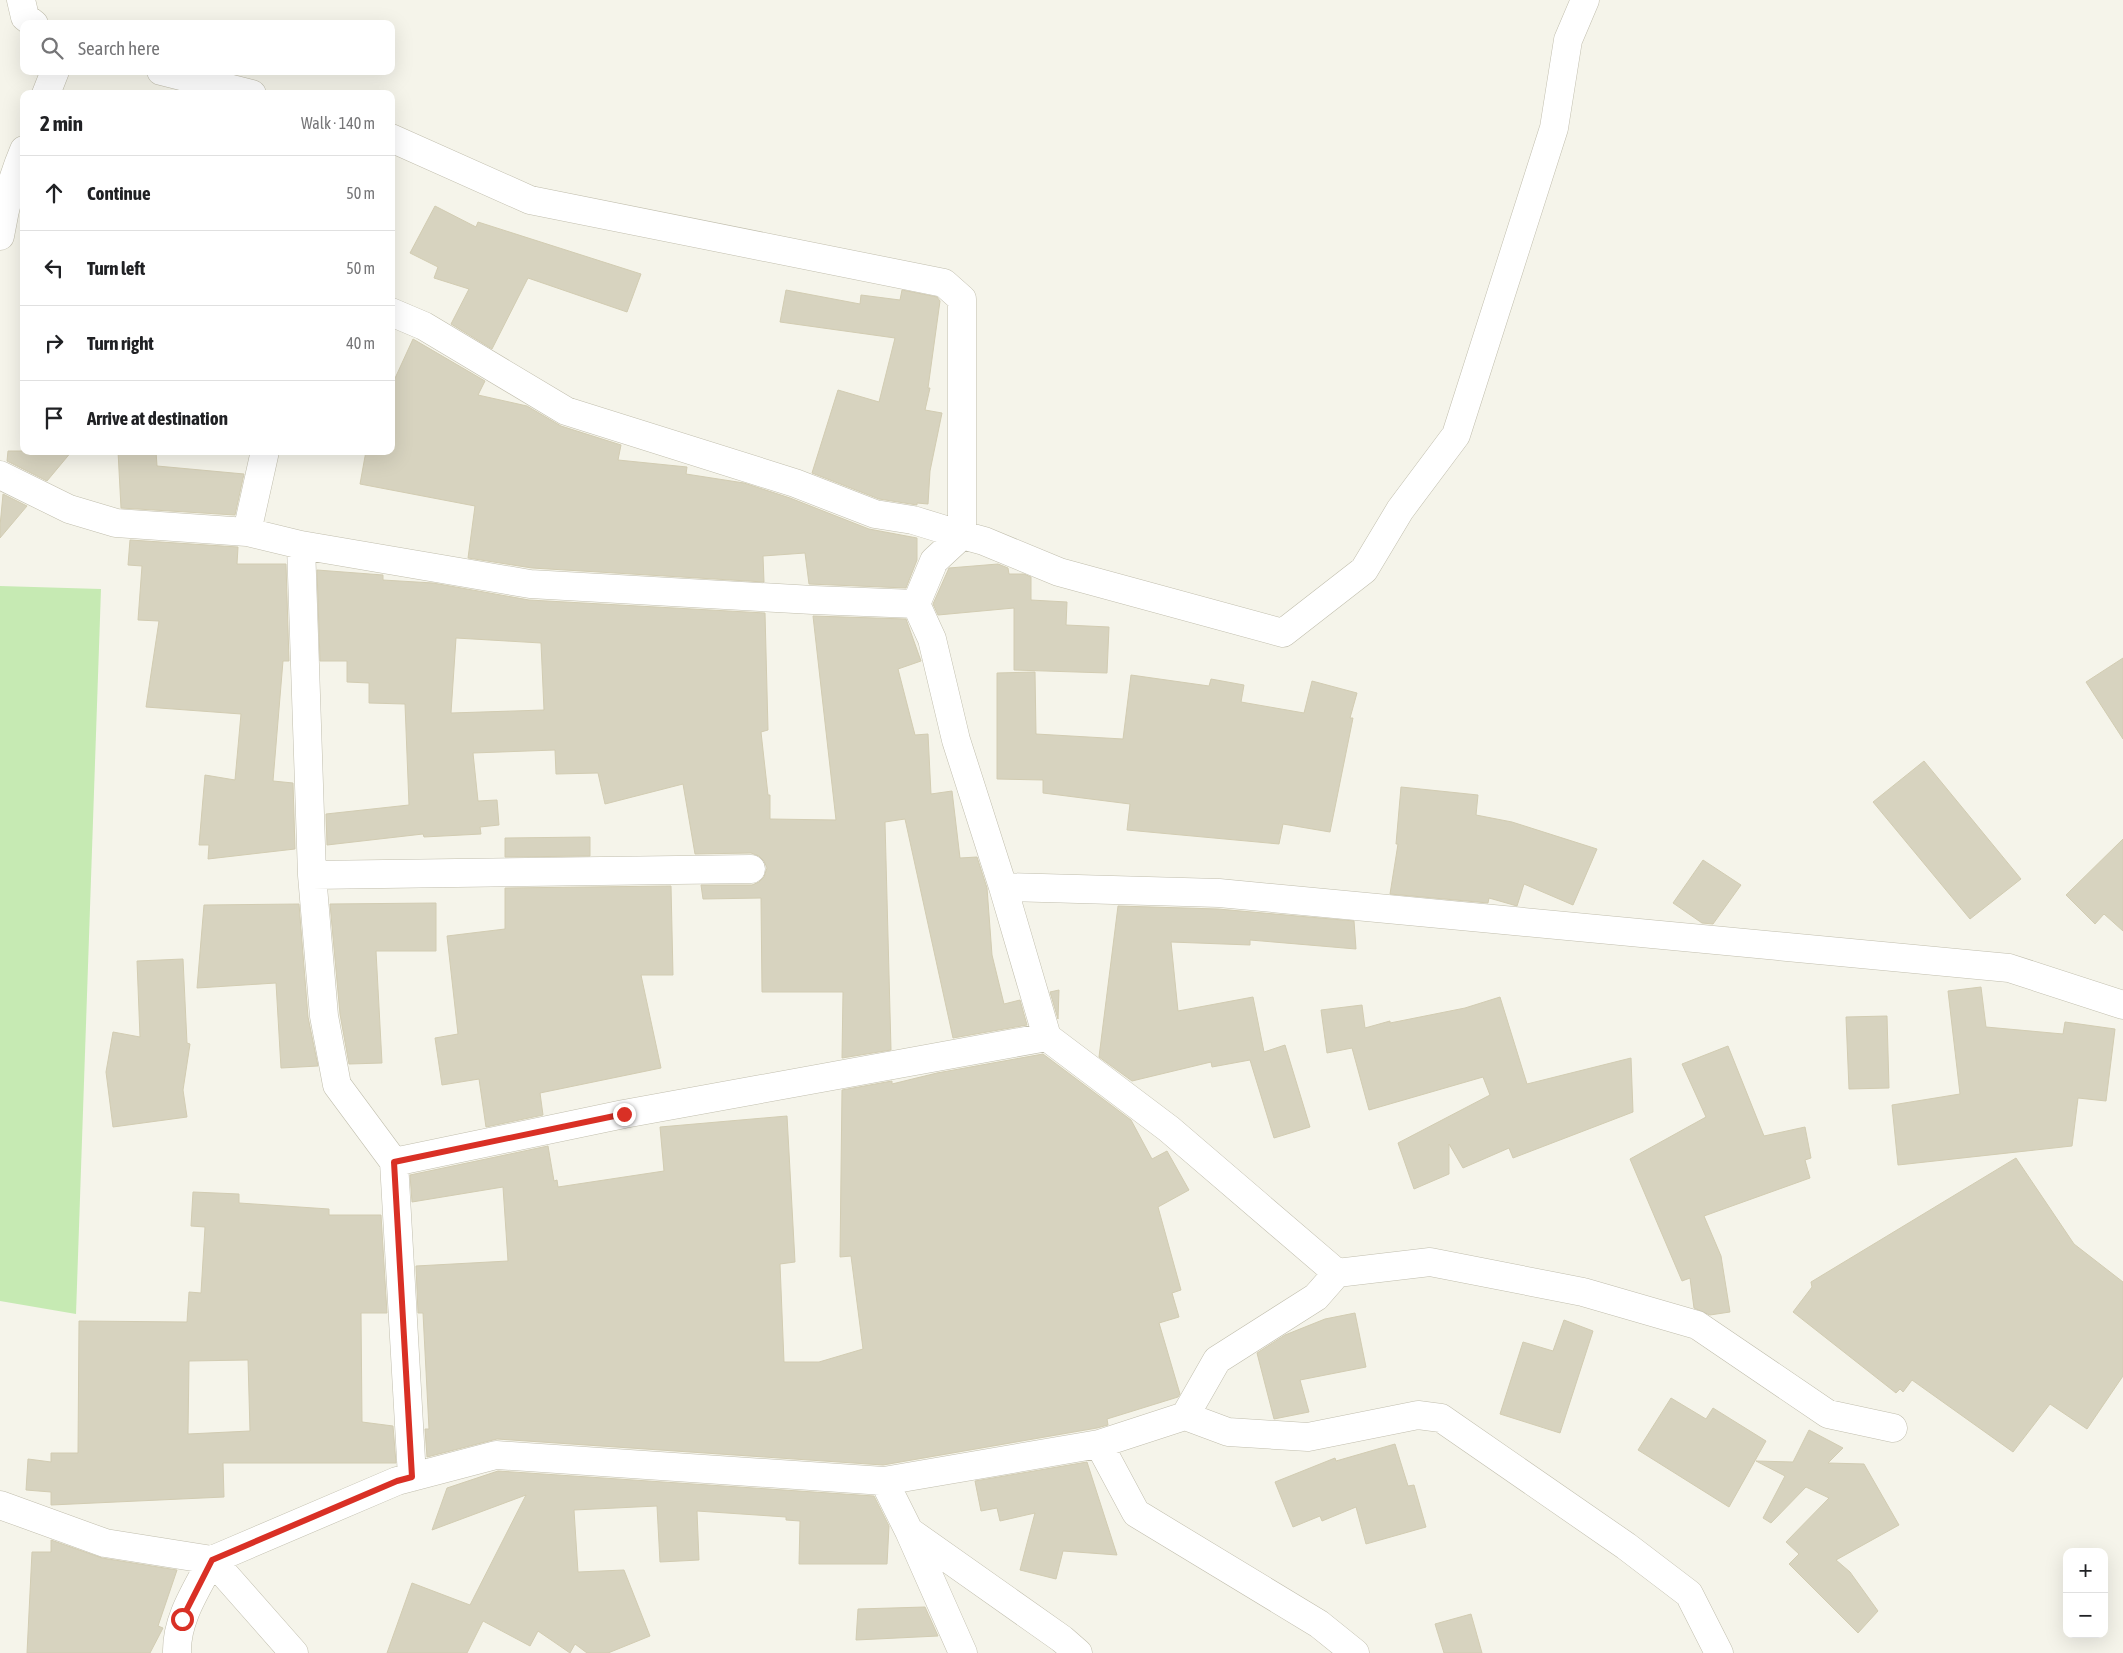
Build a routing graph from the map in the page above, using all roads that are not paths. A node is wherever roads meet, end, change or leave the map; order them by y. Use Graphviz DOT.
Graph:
graph roads {
  1 [pos="21,0"];
  2 [pos="1585,0"];
  3 [pos="29,20"];
  4 [pos="53,75"];
  5 [pos="177,75"];
  6 [pos="48,90"];
  7 [pos="236,90"];
  8 [pos="395,140"];
  9 [pos="20,161"];
  10 [pos="0,236"];
  11 [pos="395,314"];
  12 [pos="264,455"];
  13 [pos="0,475"];
  14 [pos="248,532"];
  15 [pos="962,535"];
  16 [pos="301,545"];
  17 [pos="916,604"];
  18 [pos="751,869"];
  19 [pos="312,875"];
  20 [pos="1003,887"];
  21 [pos="2123,1006"];
  22 [pos="1047,1037"];
  23 [pos="394,1162"];
  24 [pos="1337,1273"];
  25 [pos="1185,1416"];
  26 [pos="1893,1428"];
  27 [pos="1099,1444"];
  28 [pos="412,1477"];
  29 [pos="884,1481"];
  30 [pos="0,1512"];
  31 [pos="909,1532"];
  32 [pos="212,1560"];
  33 [pos="177,1653"];
  34 [pos="294,1653"];
  35 [pos="963,1653"];
  36 [pos="1078,1653"];
  37 [pos="1355,1653"];
  38 [pos="1719,1653"];
  1 -- 3 [label="street"];
  2 -- 15 [label="street"];
  4 -- 6 [label="street"];
  5 -- 7 [label="street"];
  8 -- 15 [label="street"];
  9 -- 10 [label="street"];
  11 -- 15 [label="street"];
  12 -- 14 [label="street"];
  13 -- 14 [label="street"];
  14 -- 16 [label="street"];
  15 -- 17 [label="street"];
  16 -- 17 [label="street"];
  16 -- 19 [label="street"];
  17 -- 20 [label="street"];
  18 -- 19 [label="street"];
  19 -- 23 [label="street"];
  20 -- 21 [label="street"];
  20 -- 22 [label="street"];
  22 -- 23 [label="street"];
  22 -- 24 [label="street"];
  23 -- 28 [label="street"];
  24 -- 25 [label="street"];
  24 -- 26 [label="street"];
  25 -- 27 [label="street"];
  25 -- 38 [label="street"];
  27 -- 29 [label="street"];
  27 -- 37 [label="street"];
  28 -- 29 [label="street"];
  28 -- 32 [label="street"];
  29 -- 31 [label="street"];
  30 -- 32 [label="street"];
  31 -- 35 [label="street"];
  31 -- 36 [label="street"];
  32 -- 33 [label="street"];
  32 -- 34 [label="street"];
}
